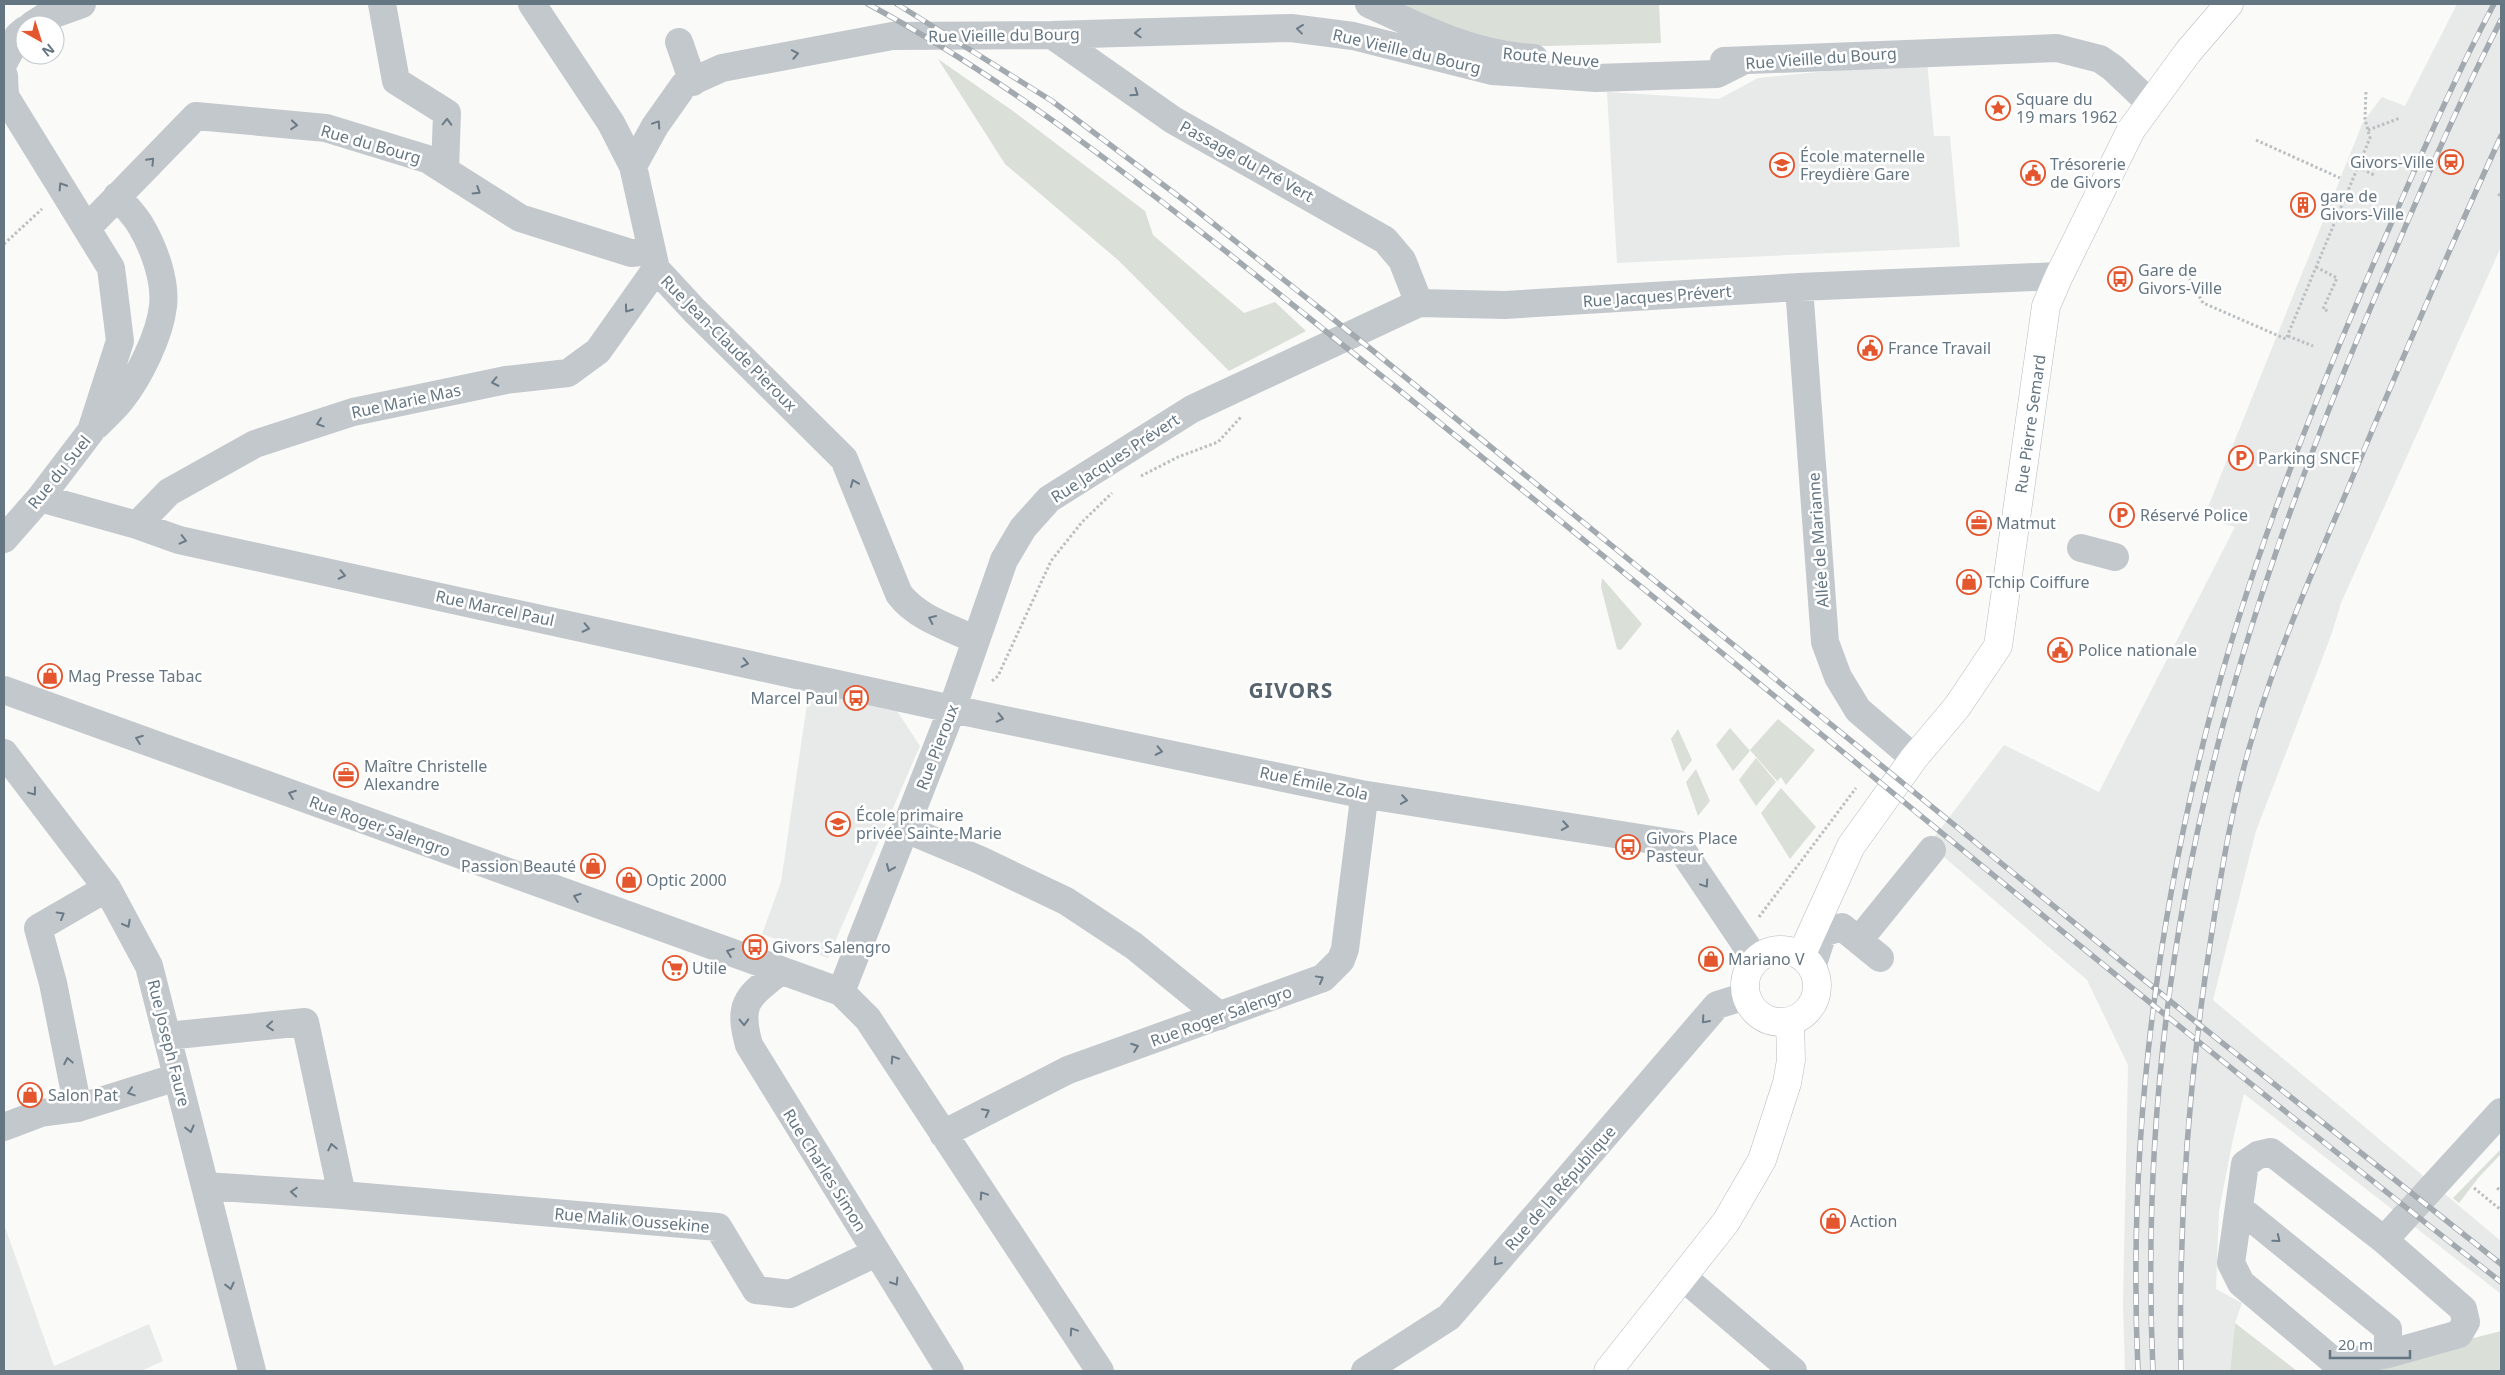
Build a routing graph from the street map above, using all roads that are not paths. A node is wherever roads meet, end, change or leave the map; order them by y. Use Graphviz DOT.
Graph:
graph roads {
  1 [pos="82,4"];
  2 [pos="382,4"];
  3 [pos="532,4"];
  4 [pos="1370,4"];
  5 [pos="2228,4"];
  6 [pos="51,15"];
  7 [pos="1052,35"];
  8 [pos="15,42"];
  9 [pos="678,42"];
  10 [pos="1743,61"];
  11 [pos="4,62"];
  12 [pos="4,76"];
  13 [pos="693,82"];
  14 [pos="2150,103"];
  15 [pos="633,166"];
  16 [pos="445,170"];
  17 [pos="117,196"];
  18 [pos="87,228"];
  19 [pos="654,260"];
  20 [pos="2059,276"];
  21 [pos="1799,287"];
  22 [pos="1419,303"];
  23 [pos="91,431"];
  24 [pos="40,498"];
  25 [pos="137,525"];
  26 [pos="4,539"];
  27 [pos="2082,548"];
  28 [pos="2115,557"];
  29 [pos="976,640"];
  30 [pos="4,690"];
  31 [pos="952,709"];
  32 [pos="4,753"];
  33 [pos="1914,758"];
  34 [pos="1361,794"];
  35 [pos="906,828"];
  36 [pos="1932,850"];
  37 [pos="107,888"];
  38 [pos="1859,940"];
  39 [pos="1749,949"];
  40 [pos="1880,958"];
  41 [pos="1806,962"];
  42 [pos="780,971"];
  43 [pos="841,992"];
  44 [pos="1746,996"];
  45 [pos="1220,1016"];
  46 [pos="1790,1021"];
  47 [pos="166,1036"];
  48 [pos="177,1077"];
  49 [pos="78,1108"];
  50 [pos="2501,1112"];
  51 [pos="4,1127"];
  52 [pos="943,1134"];
  53 [pos="204,1186"];
  54 [pos="342,1195"];
  55 [pos="2239,1208"];
  56 [pos="2384,1240"];
  57 [pos="876,1253"];
  58 [pos="1684,1278"];
  59 [pos="2388,1354"];
  60 [pos="252,1371"];
  61 [pos="950,1371"];
  62 [pos="1100,1371"];
  63 [pos="1365,1371"];
  64 [pos="1608,1371"];
  65 [pos="1793,1371"];
  1 -- 6 [label="street"];
  16 -- 2 [label="street, one-way"];
  3 -- 15 [label="street"];
  4 -- 10 [label="street, Route Neuve"];
  5 -- 14 [label="main road, Rue Pierre Semard"];
  10 -- 7 [label="street, Rue Vieille du Bourg, one-way"];
  13 -- 7 [label="street, Rue Vieille du Bourg, one-way"];
  7 -- 22 [label="street, Passage du Pré Vert, one-way"];
  8 -- 11 [label="street"];
  9 -- 13 [label="street"];
  10 -- 14 [label="street, Rue Vieille du Bourg"];
  18 -- 12 [label="street, Rue du Suel, one-way"];
  15 -- 13 [label="street, Rue Vieille du Bourg, one-way"];
  14 -- 20 [label="main road, Rue Pierre Semard"];
  15 -- 19 [label="street"];
  17 -- 16 [label="street, Rue du Bourg, one-way"];
  16 -- 19 [label="street, Rue du Bourg, one-way"];
  17 -- 18 [label="street, Rue du Bourg"];
  17 -- 23 [label="street"];
  18 -- 23 [label="street, Rue du Suel"];
  19 -- 25 [label="street, Rue Marie Mas, one-way"];
  29 -- 19 [label="street, Rue Jean-Claude Pieroux, one-way"];
  20 -- 21 [label="street, Rue Jacques Prévert"];
  20 -- 33 [label="main road, Rue Pierre Semard"];
  21 -- 22 [label="street, Rue Jacques Prévert"];
  21 -- 33 [label="street, Allée de Marianne"];
  22 -- 29 [label="street, Rue Jacques Prévert"];
  23 -- 24 [label="street, Rue du Suel"];
  24 -- 25 [label="street, Rue Marcel Paul"];
  24 -- 26 [label="street, Rue du Suel"];
  25 -- 31 [label="street, Rue Marcel Paul, one-way"];
  27 -- 28 [label="street"];
  29 -- 31 [label="street, Rue Pieroux"];
  42 -- 30 [label="street, Rue Roger Salengro, one-way"];
  31 -- 34 [label="street, Rue Émile Zola, one-way"];
  31 -- 35 [label="street, Rue Pieroux"];
  32 -- 37 [label="street, Rue Joseph Faure, one-way"];
  33 -- 41 [label="main road, Rue Pierre Semard"];
  34 -- 39 [label="street, Rue Émile Zola, one-way"];
  45 -- 34 [label="street, Rue Roger Salengro, one-way"];
  35 -- 43 [label="street, Rue Pieroux, one-way"];
  35 -- 45 [label="street"];
  36 -- 38 [label="street"];
  37 -- 47 [label="street, Rue Joseph Faure, one-way"];
  49 -- 37 [label="street, one-way"];
  38 -- 40 [label="street"];
  38 -- 41 [label="street"];
  39 -- 41 [label="main road"];
  39 -- 44 [label="main road"];
  41 -- 46 [label="main road"];
  42 -- 43 [label="street, Rue Roger Salengro"];
  42 -- 57 [label="street, Rue Charles Simon, one-way"];
  52 -- 43 [label="street, one-way"];
  44 -- 46 [label="main road"];
  44 -- 63 [label="street, Rue de la République, one-way"];
  52 -- 45 [label="street, Rue Roger Salengro, one-way"];
  46 -- 58 [label="main road"];
  47 -- 48 [label="street, Rue Joseph Faure"];
  54 -- 47 [label="street, one-way"];
  48 -- 49 [label="street, one-way"];
  48 -- 53 [label="street, Rue Joseph Faure, one-way"];
  49 -- 51 [label="street"];
  50 -- 56 [label="street"];
  62 -- 52 [label="street, one-way"];
  54 -- 53 [label="street, Rue Malik Oussekine, one-way"];
  53 -- 60 [label="street, Rue Joseph Faure, one-way"];
  54 -- 57 [label="street, Rue Malik Oussekine"];
  55 -- 56 [label="street"];
  55 -- 59 [label="street, one-way"];
  55 -- 59 [label="street"];
  56 -- 59 [label="street"];
  57 -- 61 [label="street, Rue Charles Simon, one-way"];
  58 -- 64 [label="main road"];
  58 -- 65 [label="street"];
}
